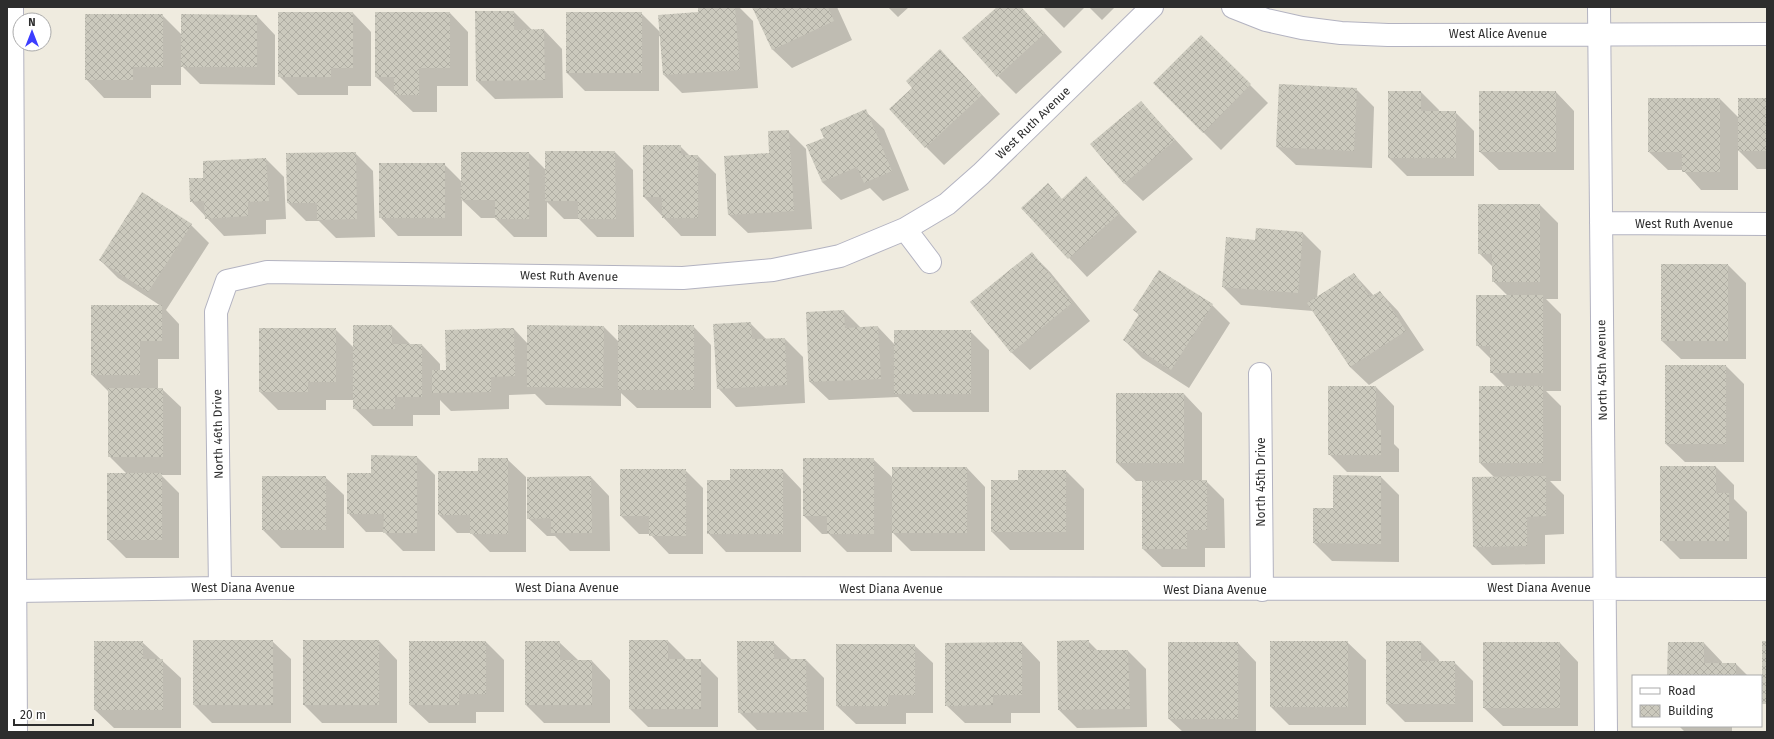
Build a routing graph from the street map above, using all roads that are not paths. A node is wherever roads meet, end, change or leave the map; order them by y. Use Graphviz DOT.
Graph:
graph roads {
  1 [pos="12,7"];
  2 [pos="1152,7"];
  3 [pos="1233,7"];
  4 [pos="1599,7"];
  5 [pos="1599,34"];
  6 [pos="1767,34"];
  7 [pos="1601,223"];
  8 [pos="1767,224"];
  9 [pos="905,229"];
  10 [pos="930,262"];
  11 [pos="227,281"];
  12 [pos="1260,374"];
  13 [pos="10,379"];
  14 [pos="220,588"];
  15 [pos="1605,588"];
  16 [pos="1767,589"];
  17 [pos="1262,590"];
  18 [pos="16,591"];
  19 [pos="16,732"];
  20 [pos="1606,732"];
  1 -- 13 [label="street"];
  2 -- 9 [label="street, West Ruth Avenue"];
  3 -- 5 [label="street, West Alice Avenue"];
  4 -- 5 [label="street, North 45th Avenue"];
  5 -- 6 [label="street, West Alice Avenue"];
  5 -- 7 [label="street, North 45th Avenue"];
  7 -- 8 [label="street, West Ruth Avenue"];
  7 -- 15 [label="street, North 45th Avenue"];
  9 -- 10 [label="street"];
  9 -- 11 [label="street, West Ruth Avenue"];
  11 -- 14 [label="street, North 46th Drive"];
  12 -- 17 [label="street, North 45th Drive"];
  13 -- 18 [label="street"];
  14 -- 17 [label="street, West Diana Avenue"];
  14 -- 18 [label="street, West Diana Avenue"];
  15 -- 16 [label="street, West Diana Avenue"];
  15 -- 17 [label="street, West Diana Avenue"];
  15 -- 20 [label="street, North 45th Avenue"];
  18 -- 19 [label="street"];
}
